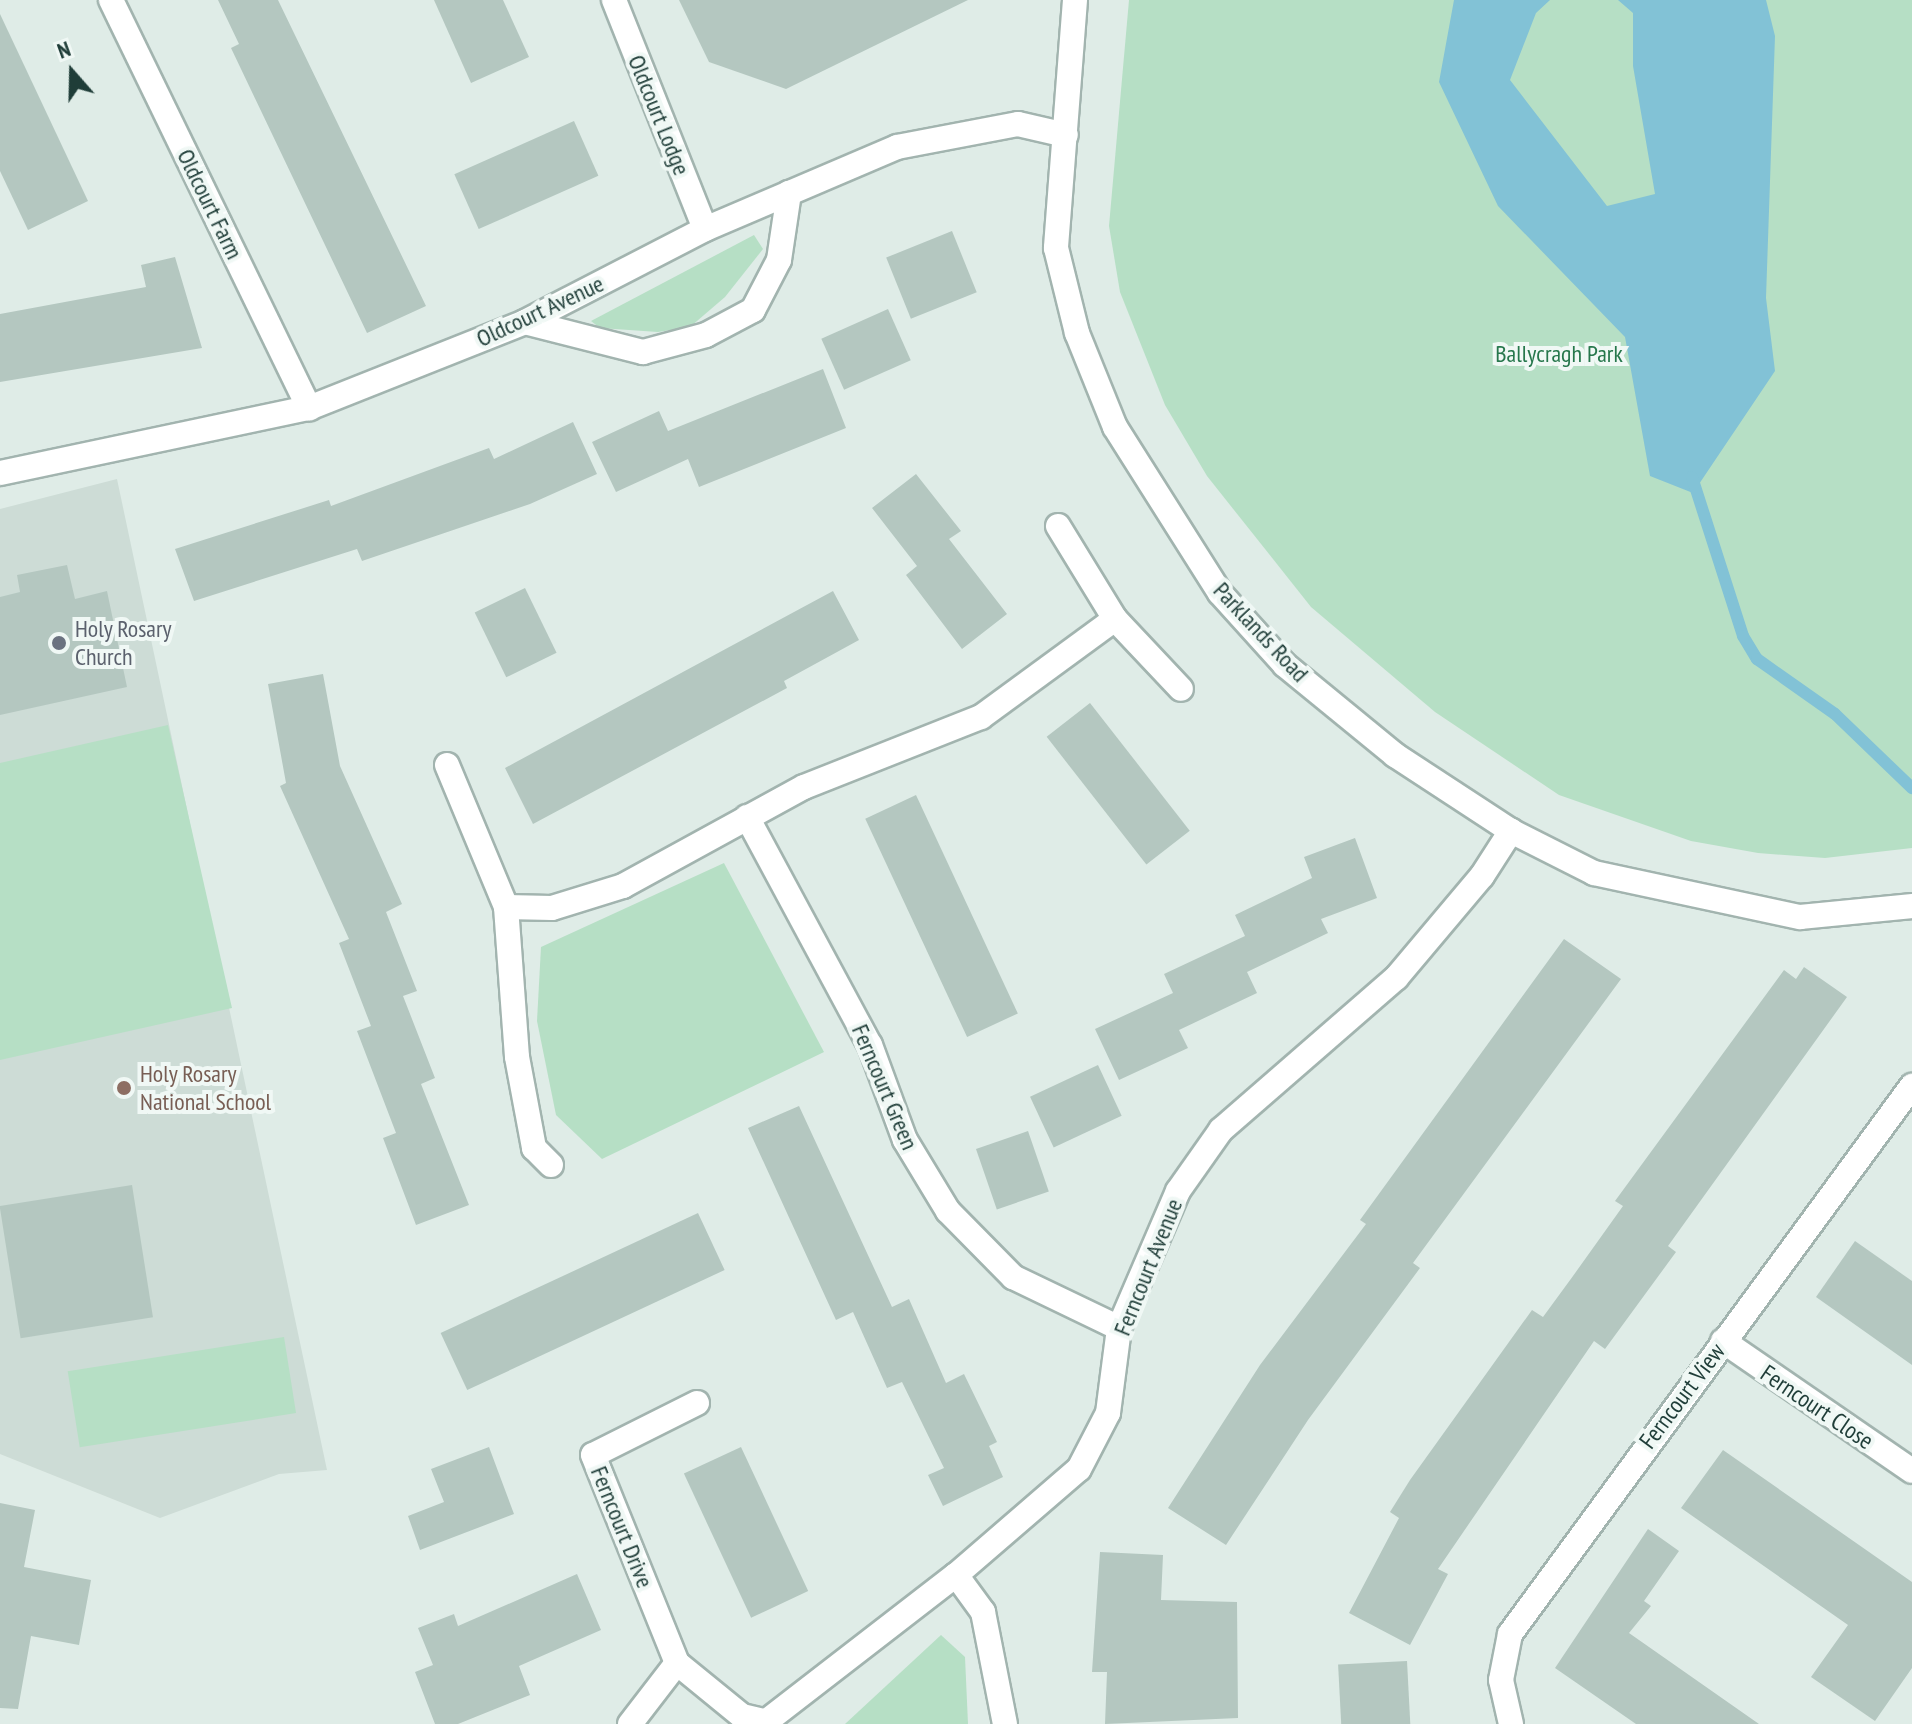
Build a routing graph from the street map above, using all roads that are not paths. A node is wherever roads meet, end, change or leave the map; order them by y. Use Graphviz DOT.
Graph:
graph roads {
  1 [pos="111,0"];
  2 [pos="614,0"];
  3 [pos="1075,0"];
  4 [pos="1066,135"];
  5 [pos="789,193"];
  6 [pos="705,229"];
  7 [pos="525,322"];
  8 [pos="309,408"];
  9 [pos="0,473"];
  10 [pos="1058,526"];
  11 [pos="1115,619"];
  12 [pos="1181,689"];
  13 [pos="447,765"];
  14 [pos="747,817"];
  15 [pos="1511,831"];
  16 [pos="1912,906"];
  17 [pos="506,907"];
  18 [pos="1912,1086"];
  19 [pos="551,1165"];
  20 [pos="1119,1328"];
  21 [pos="1723,1341"];
  22 [pos="697,1403"];
  23 [pos="1912,1471"];
  24 [pos="956,1575"];
  25 [pos="677,1663"];
  26 [pos="763,1723"];
  27 [pos="630,1724"];
  28 [pos="1005,1724"];
  29 [pos="1511,1724"];
  1 -- 8 [label="street, Oldcourt Farm"];
  2 -- 6 [label="street, Oldcourt Lodge"];
  3 -- 4 [label="street, Parklands Road"];
  4 -- 5 [label="street, Oldcourt Avenue"];
  4 -- 15 [label="street, Parklands Road"];
  5 -- 6 [label="street, Oldcourt Avenue"];
  5 -- 7 [label="street"];
  6 -- 7 [label="street, Oldcourt Avenue"];
  7 -- 8 [label="street, Oldcourt Avenue"];
  8 -- 9 [label="street, Oldcourt Avenue"];
  10 -- 11 [label="street"];
  11 -- 12 [label="street"];
  11 -- 14 [label="street"];
  13 -- 17 [label="street"];
  14 -- 17 [label="street"];
  14 -- 20 [label="street, Ferncourt Green"];
  15 -- 16 [label="street, Parklands Road"];
  15 -- 20 [label="street, Ferncourt Avenue"];
  17 -- 19 [label="street"];
  18 -- 21 [label="street, Ferncourt View"];
  20 -- 24 [label="street, Ferncourt Avenue"];
  21 -- 23 [label="street, Ferncourt Close"];
  21 -- 29 [label="street, Ferncourt View"];
  22 -- 25 [label="street, Ferncourt Drive"];
  24 -- 26 [label="street, Ferncourt Avenue"];
  24 -- 28 [label="street"];
  25 -- 26 [label="street, Ferncourt Drive"];
  25 -- 27 [label="street"];
}
